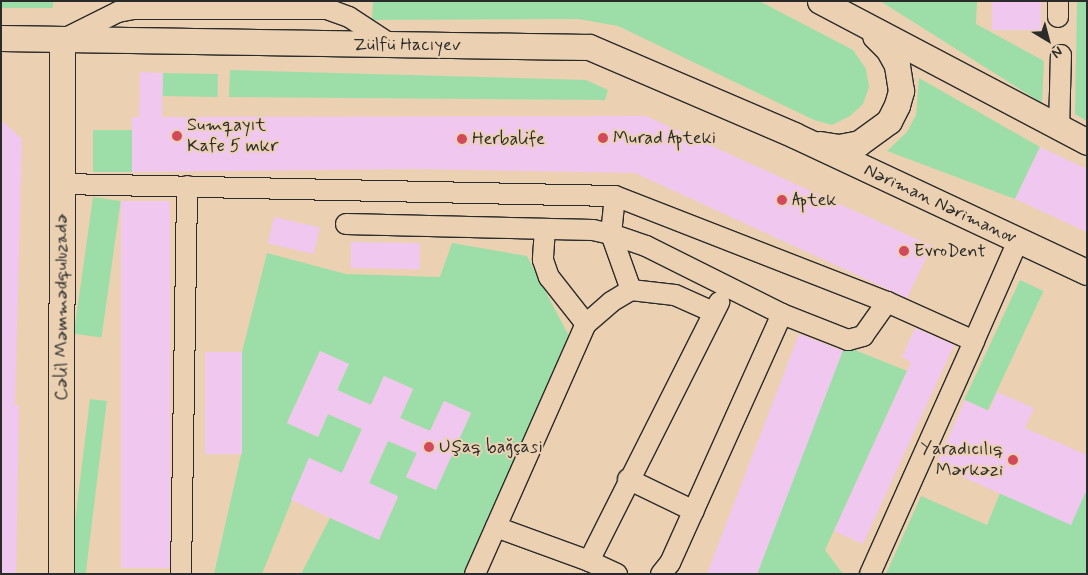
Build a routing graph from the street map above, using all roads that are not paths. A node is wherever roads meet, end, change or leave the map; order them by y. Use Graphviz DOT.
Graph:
graph roads {
  1 [pos="820,1"];
  2 [pos="856,21"];
  3 [pos="1,38"];
  4 [pos="62,40"];
  5 [pos="393,46"];
  6 [pos="1061,55"];
  7 [pos="1059,129"];
  8 [pos="794,135"];
  9 [pos="1087,142"];
  10 [pos="63,184"];
  11 [pos="187,186"];
  12 [pos="615,196"];
  13 [pos="346,224"];
  14 [pos="545,229"];
  15 [pos="611,234"];
  16 [pos="1018,241"];
  17 [pos="1087,272"];
  18 [pos="728,286"];
  19 [pos="631,290"];
  20 [pos="887,302"];
  21 [pos="714,312"];
  22 [pos="782,314"];
  23 [pos="586,324"];
  24 [pos="974,341"];
  25 [pos="628,479"];
  26 [pos="694,511"];
  27 [pos="496,527"];
  28 [pos="589,561"];
  29 [pos="61,574"];
  30 [pos="181,574"];
  31 [pos="475,574"];
  32 [pos="617,574"];
  33 [pos="661,574"];
  34 [pos="870,574"];
  1 -- 2 [label="main road"];
  2 -- 7 [label="main road"];
  2 -- 8 [label="main road"];
  3 -- 4 [label="main road, Zülfü Hacıyev"];
  4 -- 5 [label="main road, Zülfü Hacıyev"];
  4 -- 5 [label="lane"];
  4 -- 10 [label="main road, Cəlil Məmmədquluzadə"];
  5 -- 8 [label="main road, Zülfü Hacıyev"];
  6 -- 7 [label="lane"];
  7 -- 9 [label="main road"];
  8 -- 16 [label="main road, Nəriman Nərimanov"];
  10 -- 11 [label="lane"];
  10 -- 29 [label="main road, Cəlil Məmmədquluzadə"];
  11 -- 12 [label="lane"];
  11 -- 30 [label="lane"];
  12 -- 15 [label="lane"];
  12 -- 20 [label="lane"];
  13 -- 14 [label="lane"];
  14 -- 15 [label="lane"];
  14 -- 23 [label="lane"];
  15 -- 18 [label="lane"];
  15 -- 19 [label="lane"];
  16 -- 17 [label="main road, Nəriman Nərimanov"];
  16 -- 24 [label="lane"];
  18 -- 21 [label="lane"];
  18 -- 22 [label="lane"];
  19 -- 21 [label="lane"];
  19 -- 23 [label="lane"];
  20 -- 22 [label="lane"];
  20 -- 24 [label="lane"];
  21 -- 25 [label="lane"];
  22 -- 26 [label="lane"];
  23 -- 27 [label="lane"];
  24 -- 34 [label="lane"];
  25 -- 26 [label="lane"];
  25 -- 28 [label="lane"];
  26 -- 33 [label="lane"];
  27 -- 28 [label="lane"];
  27 -- 31 [label="lane"];
  28 -- 32 [label="lane"];
}
